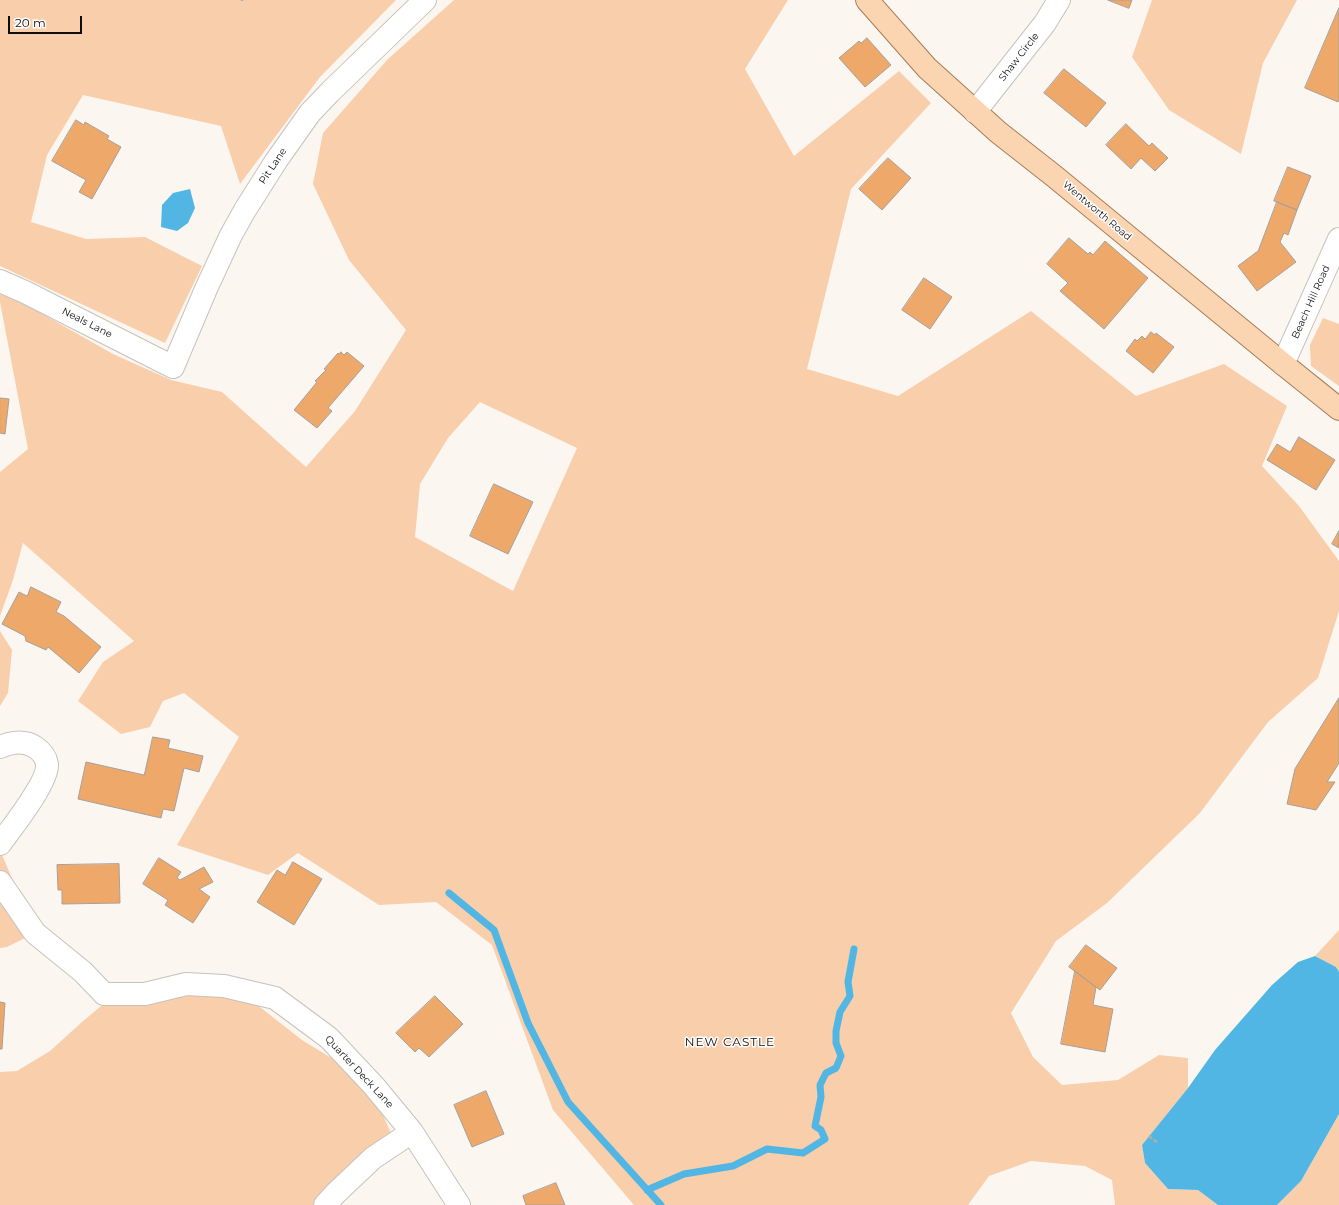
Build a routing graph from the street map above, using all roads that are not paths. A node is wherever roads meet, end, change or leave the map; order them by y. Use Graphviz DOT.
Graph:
graph roads {
  1 [pos="425,0"];
  2 [pos="1059,0"];
  3 [pos="870,2"];
  4 [pos="975,112"];
  5 [pos="1339,239"];
  6 [pos="0,281"];
  7 [pos="1283,364"];
  8 [pos="173,367"];
  9 [pos="1339,409"];
  10 [pos="0,747"];
  11 [pos="0,844"];
  12 [pos="0,882"];
  13 [pos="412,1132"];
  14 [pos="325,1205"];
  15 [pos="459,1205"];
  1 -- 8 [label="street, Pit Lane"];
  2 -- 4 [label="street, Shaw Circle"];
  3 -- 4 [label="main road, Wentworth Road"];
  4 -- 7 [label="main road, Wentworth Road"];
  5 -- 7 [label="street, Beach Hill Road"];
  6 -- 8 [label="street, Neals Lane"];
  7 -- 9 [label="main road, Wentworth Road"];
  10 -- 11 [label="street"];
  12 -- 13 [label="street, Quarter Deck Lane"];
  13 -- 14 [label="street"];
  13 -- 15 [label="street, Quarter Deck Lane"];
}
